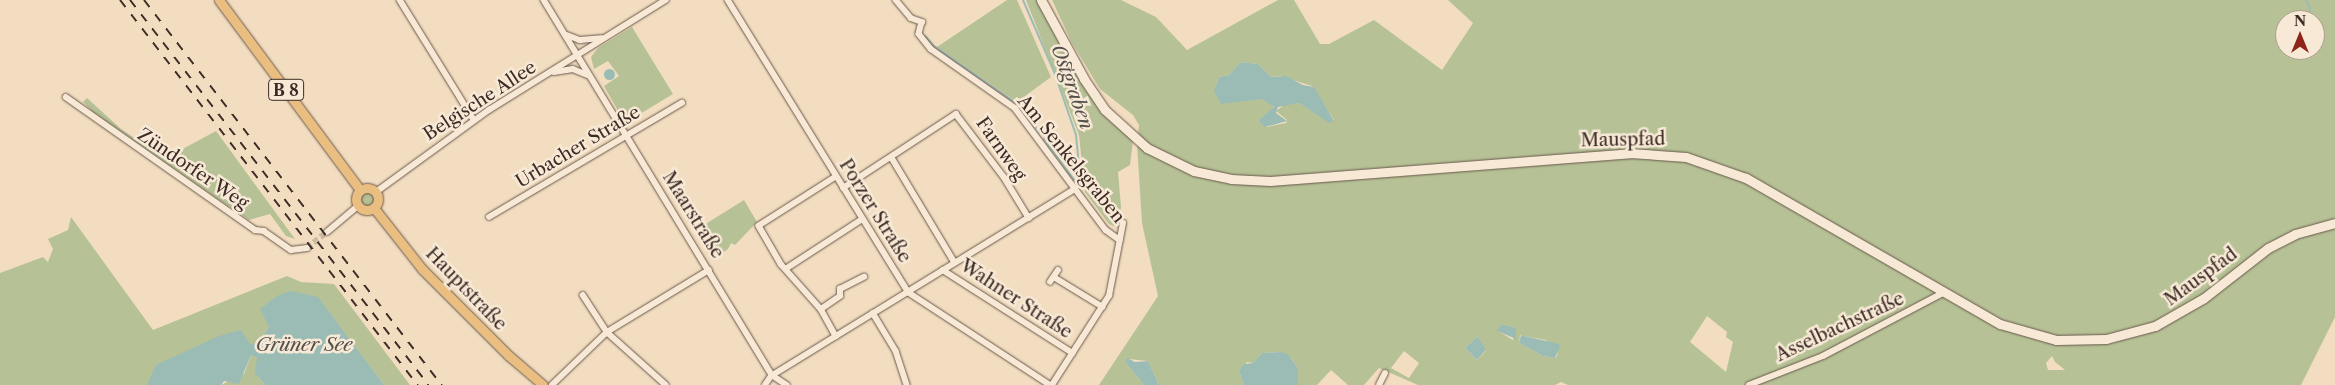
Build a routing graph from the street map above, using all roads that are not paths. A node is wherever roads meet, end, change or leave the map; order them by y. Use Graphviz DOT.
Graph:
graph roads {
  1 [pos="219,0"];
  2 [pos="400,0"];
  3 [pos="544,0"];
  4 [pos="666,0"];
  5 [pos="728,0"];
  6 [pos="896,0"];
  7 [pos="1041,0"];
  8 [pos="564,32"];
  9 [pos="603,38"];
  10 [pos="578,56"];
  11 [pos="545,75"];
  12 [pos="592,78"];
  13 [pos="66,97"];
  14 [pos="682,103"];
  15 [pos="474,120"];
  16 [pos="626,135"];
  17 [pos="892,158"];
  18 [pos="836,177"];
  19 [pos="842,188"];
  20 [pos="1075,189"];
  21 [pos="360,190"];
  22 [pos="376,192"];
  23 [pos="358,206"];
  24 [pos="374,208"];
  25 [pos="489,217"];
  26 [pos="1029,218"];
  27 [pos="861,220"];
  28 [pos="1123,223"];
  29 [pos="2335,223"];
  30 [pos="327,232"];
  31 [pos="1120,240"];
  32 [pos="307,248"];
  33 [pos="955,263"];
  34 [pos="786,268"];
  35 [pos="709,270"];
  36 [pos="943,270"];
  37 [pos="1058,270"];
  38 [pos="864,277"];
  39 [pos="908,292"];
  40 [pos="1943,293"];
  41 [pos="584,295"];
  42 [pos="1102,307"];
  43 [pos="820,309"];
  44 [pos="873,313"];
  45 [pos="607,332"];
  46 [pos="836,336"];
  47 [pos="1073,353"];
  48 [pos="1386,373"];
  49 [pos="772,375"];
  50 [pos="554,384"];
  51 [pos="543,385"];
  52 [pos="666,385"];
  53 [pos="765,385"];
  54 [pos="787,385"];
  55 [pos="907,385"];
  56 [pos="1051,385"];
  57 [pos="1379,385"];
  58 [pos="1748,385"];
  1 -- 21 [label="main road, B 8"];
  2 -- 15 [label="street"];
  3 -- 8 [label="street, Maarstraße"];
  4 -- 9 [label="street, Belgische Allee"];
  5 -- 18 [label="street, Porzer Straße"];
  6 -- 20 [label="street, Am Senkelsgraben"];
  7 -- 40 [label="street, Mauspfad"];
  8 -- 9 [label="street, Belgische Allee"];
  8 -- 10 [label="street, Maarstraße"];
  9 -- 10 [label="street, Belgische Allee"];
  10 -- 11 [label="street, Belgische Allee"];
  10 -- 12 [label="street, Maarstraße"];
  11 -- 12 [label="street"];
  11 -- 15 [label="street, Belgische Allee"];
  12 -- 16 [label="street, Maarstraße"];
  13 -- 32 [label="street, Zündorfer Weg"];
  14 -- 16 [label="street, Urbacher Straße"];
  15 -- 22 [label="street, Belgische Allee"];
  16 -- 25 [label="street, Urbacher Straße"];
  16 -- 35 [label="street, Maarstraße"];
  17 -- 19 [label="street"];
  17 -- 26 [label="street, Farnweg"];
  17 -- 33 [label="street"];
  18 -- 19 [label="street, Porzer Straße"];
  18 -- 34 [label="street"];
  19 -- 27 [label="street, Porzer Straße"];
  20 -- 26 [label="street"];
  20 -- 31 [label="street, Am Senkelsgraben"];
  21 -- 22 [label="main road"];
  21 -- 23 [label="main road"];
  22 -- 24 [label="main road"];
  23 -- 24 [label="main road"];
  23 -- 30 [label="street"];
  24 -- 51 [label="main road, Hauptstraße"];
  26 -- 33 [label="street"];
  27 -- 34 [label="street"];
  27 -- 39 [label="street, Porzer Straße"];
  28 -- 31 [label="street"];
  29 -- 40 [label="street, Mauspfad"];
  31 -- 42 [label="street"];
  33 -- 36 [label="street"];
  34 -- 43 [label="street"];
  35 -- 45 [label="street"];
  35 -- 49 [label="street, Maarstraße"];
  36 -- 39 [label="street"];
  36 -- 47 [label="street, Wahner Straße"];
  37 -- 42 [label="street"];
  38 -- 43 [label="street"];
  39 -- 44 [label="street"];
  39 -- 56 [label="street, Porzer Straße"];
  40 -- 58 [label="street, Asselbachstraße"];
  41 -- 45 [label="street"];
  42 -- 47 [label="street"];
  43 -- 46 [label="street"];
  44 -- 46 [label="street"];
  44 -- 55 [label="street"];
  45 -- 50 [label="street"];
  45 -- 52 [label="street"];
  46 -- 49 [label="street"];
  47 -- 56 [label="street"];
  48 -- 57 [label="street"];
  49 -- 53 [label="street"];
  49 -- 54 [label="street, Maarstraße"];
}
